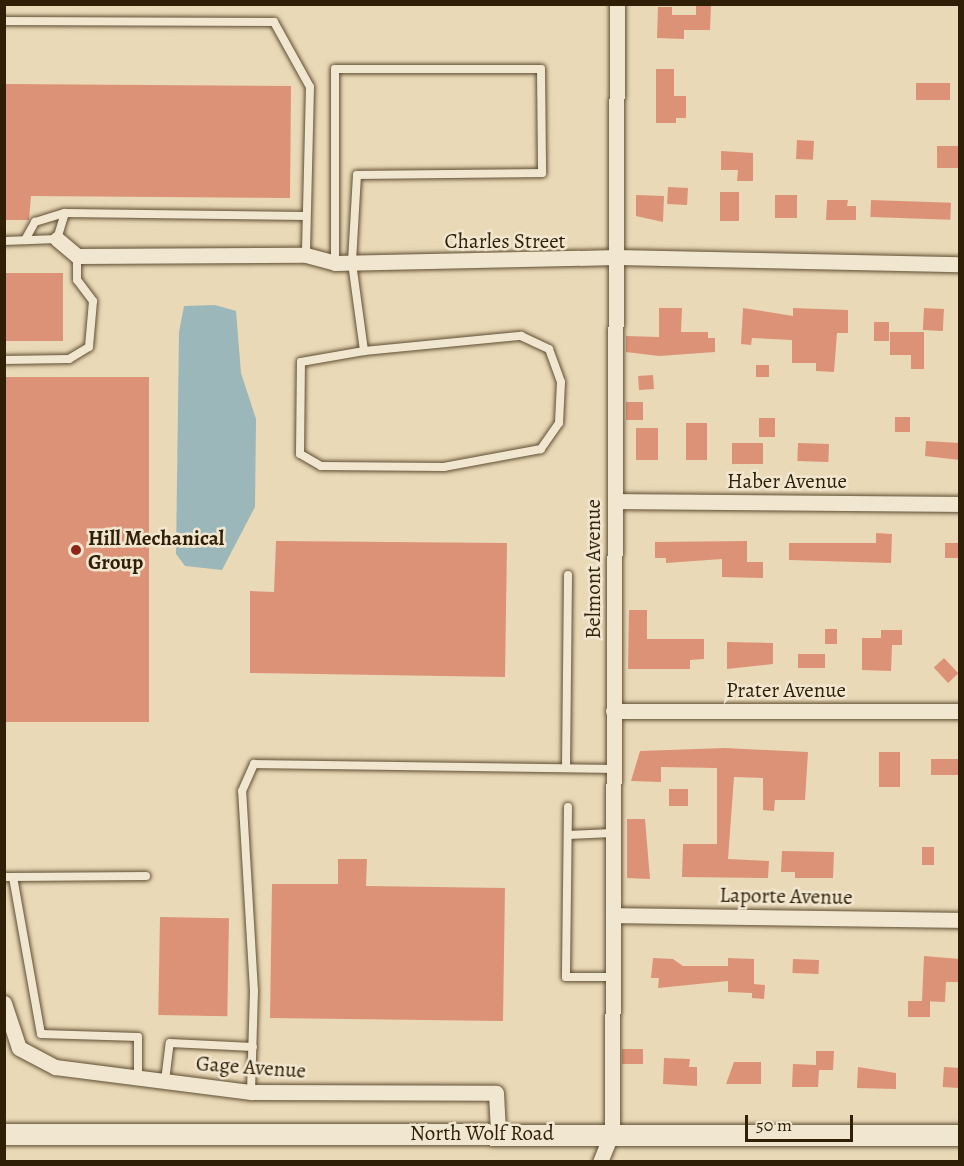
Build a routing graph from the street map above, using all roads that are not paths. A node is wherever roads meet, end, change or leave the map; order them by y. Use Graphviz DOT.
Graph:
graph roads {
  1 [pos="617,4"];
  2 [pos="4,21"];
  3 [pos="66,213"];
  4 [pos="306,216"];
  5 [pos="57,239"];
  6 [pos="25,240"];
  7 [pos="4,241"];
  8 [pos="306,255"];
  9 [pos="77,256"];
  10 [pos="616,257"];
  11 [pos="335,263"];
  12 [pos="352,263"];
  13 [pos="960,264"];
  14 [pos="364,351"];
  15 [pos="4,360"];
  16 [pos="615,501"];
  17 [pos="960,504"];
  18 [pos="568,575"];
  19 [pos="613,711"];
  20 [pos="960,711"];
  21 [pos="566,768"];
  22 [pos="613,769"];
  23 [pos="568,807"];
  24 [pos="613,833"];
  25 [pos="568,835"];
  26 [pos="146,876"];
  27 [pos="9,877"];
  28 [pos="613,915"];
  29 [pos="960,920"];
  30 [pos="612,977"];
  31 [pos="4,1003"];
  32 [pos="253,1047"];
  33 [pos="138,1078"];
  34 [pos="165,1081"];
  35 [pos="251,1092"];
  36 [pos="498,1132"];
  37 [pos="612,1133"];
  38 [pos="7,1134"];
  39 [pos="960,1135"];
  40 [pos="600,1161"];
  1 -- 10 [label="street, Belmont Avenue"];
  2 -- 4 [label="lane"];
  3 -- 4 [label="lane"];
  3 -- 5 [label="lane"];
  3 -- 6 [label="lane"];
  4 -- 8 [label="lane"];
  5 -- 6 [label="lane"];
  5 -- 9 [label="street"];
  6 -- 7 [label="lane"];
  8 -- 9 [label="street, Charles Street"];
  8 -- 11 [label="street, Charles Street"];
  9 -- 15 [label="lane"];
  10 -- 12 [label="street, Charles Street"];
  10 -- 13 [label="street, Charles Street"];
  10 -- 16 [label="street, Belmont Avenue"];
  11 -- 12 [label="street, Charles Street"];
  11 -- 12 [label="lane"];
  12 -- 14 [label="lane"];
  14 -- 14 [label="lane"];
  16 -- 17 [label="street, Haber Avenue"];
  16 -- 19 [label="street, Belmont Avenue"];
  18 -- 21 [label="lane"];
  19 -- 20 [label="street, Prater Avenue"];
  19 -- 22 [label="street, Belmont Avenue"];
  21 -- 22 [label="lane"];
  21 -- 32 [label="lane"];
  22 -- 24 [label="street, Belmont Avenue"];
  23 -- 25 [label="lane"];
  24 -- 25 [label="lane"];
  24 -- 28 [label="street, Belmont Avenue"];
  25 -- 30 [label="lane"];
  26 -- 27 [label="lane"];
  27 -- 33 [label="lane"];
  28 -- 29 [label="street, Laporte Avenue"];
  28 -- 30 [label="street, Belmont Avenue"];
  30 -- 37 [label="street, Belmont Avenue"];
  31 -- 33 [label="street, Gage Avenue"];
  32 -- 34 [label="lane"];
  32 -- 35 [label="lane"];
  33 -- 34 [label="street, Gage Avenue"];
  34 -- 35 [label="street, Gage Avenue"];
  35 -- 36 [label="street, Gage Avenue"];
  36 -- 37 [label="main road, North Wolf Road"];
  36 -- 38 [label="main road, North Wolf Road"];
  37 -- 39 [label="main road, North Wolf Road"];
  37 -- 40 [label="street"];
}
